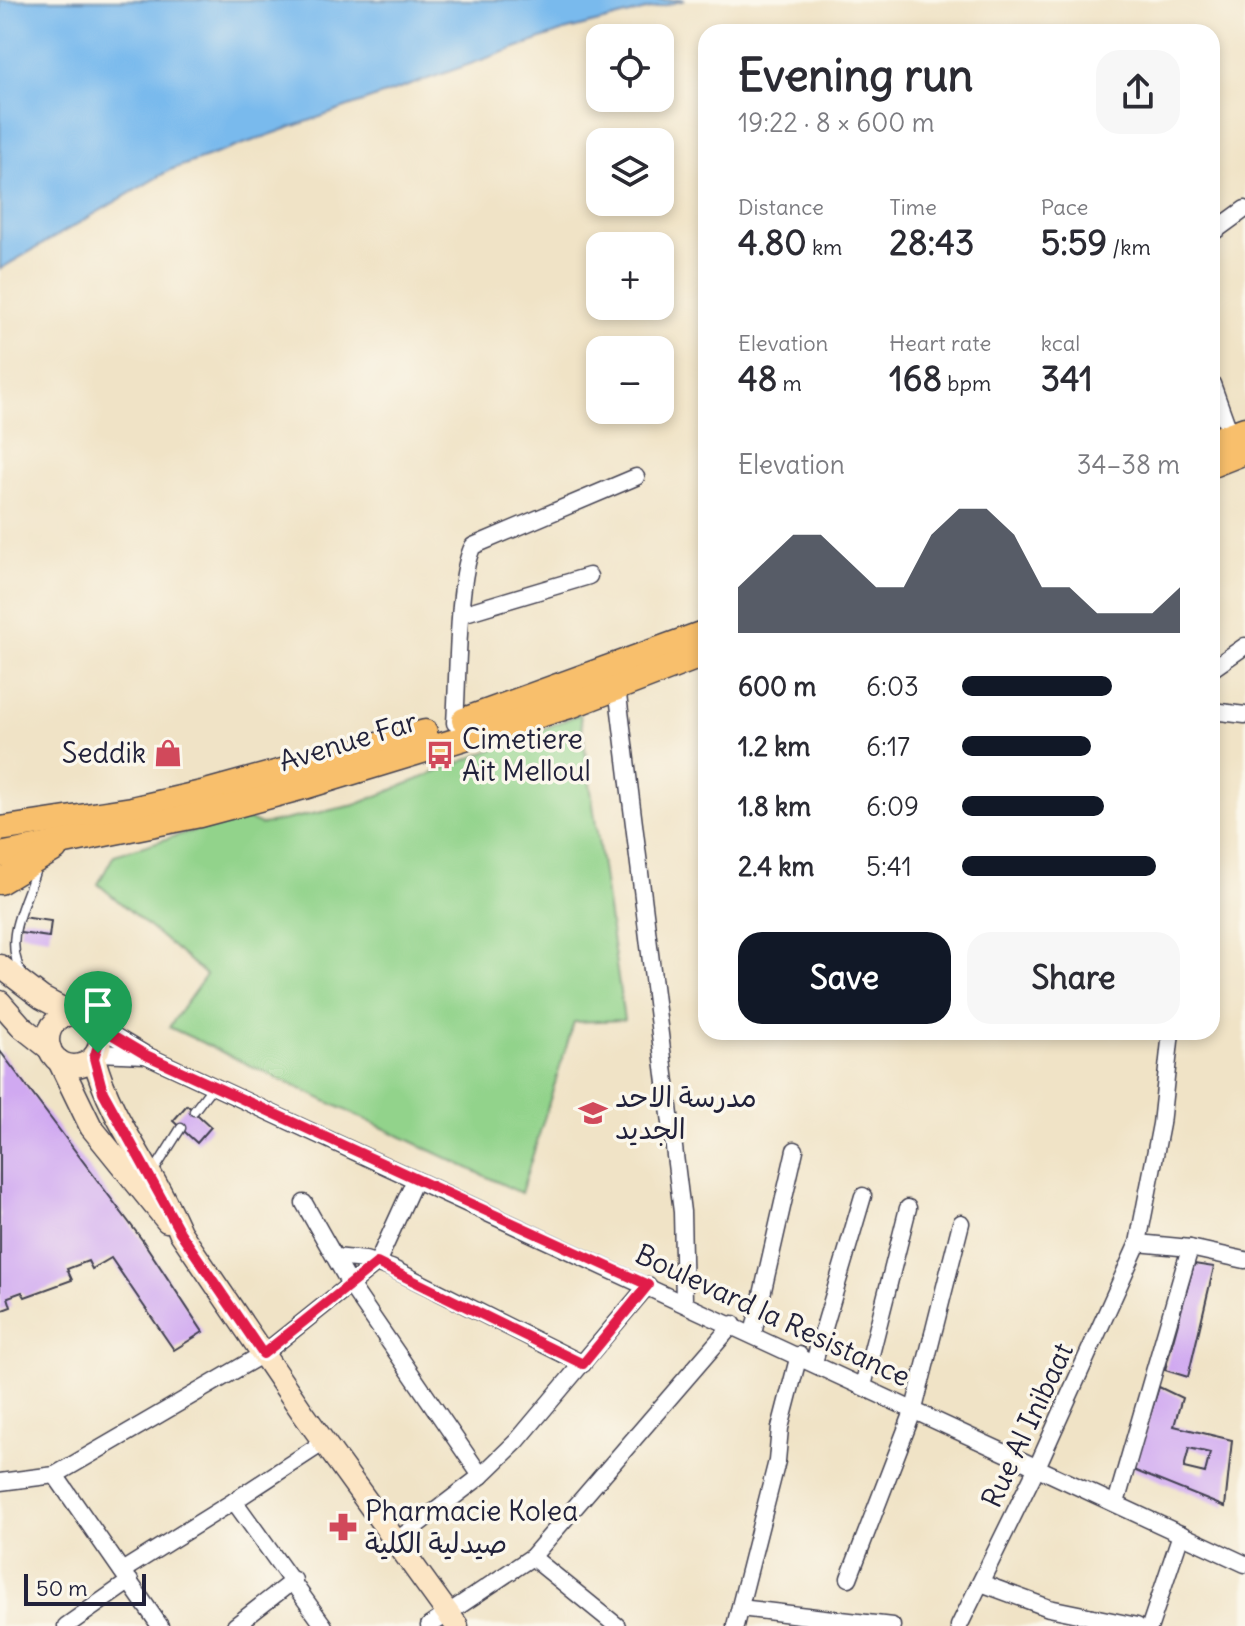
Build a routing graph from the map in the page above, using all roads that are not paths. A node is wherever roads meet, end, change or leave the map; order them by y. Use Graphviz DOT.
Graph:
graph roads {
  1 [pos="1245,209"];
  2 [pos="1220,227"];
  3 [pos="1220,405"];
  4 [pos="1234,442"];
  5 [pos="1220,457"];
  6 [pos="636,477"];
  7 [pos="589,576"];
  8 [pos="462,614"];
  9 [pos="698,636"];
  10 [pos="1245,646"];
  11 [pos="698,656"];
  12 [pos="1220,663"];
  13 [pos="616,677"];
  14 [pos="1220,712"];
  15 [pos="1245,715"];
  16 [pos="455,723"];
  17 [pos="0,829"];
  18 [pos="68,841"];
  19 [pos="0,855"];
  20 [pos="39,859"];
  21 [pos="0,882"];
  22 [pos="0,966"];
  23 [pos="30,988"];
  24 [pos="0,1002"];
  25 [pos="84,1019"];
  26 [pos="1170,1040"];
  27 [pos="54,1055"];
  28 [pos="96,1055"];
  29 [pos="146,1055"];
  30 [pos="214,1086"];
  31 [pos="194,1111"];
  32 [pos="181,1128"];
  33 [pos="795,1150"];
  34 [pos="152,1178"];
  35 [pos="415,1180"];
  36 [pos="863,1196"];
  37 [pos="304,1203"];
  38 [pos="908,1208"];
  39 [pos="961,1223"];
  40 [pos="180,1232"];
  41 [pos="1138,1243"];
  42 [pos="1190,1248"];
  43 [pos="335,1257"];
  44 [pos="1245,1260"];
  45 [pos="377,1263"];
  46 [pos="648,1285"];
  47 [pos="351,1286"];
  48 [pos="684,1301"];
  49 [pos="733,1324"];
  50 [pos="753,1334"];
  51 [pos="263,1354"];
  52 [pos="806,1359"];
  53 [pos="583,1364"];
  54 [pos="863,1386"];
  55 [pos="914,1409"];
  56 [pos="324,1442"];
  57 [pos="1037,1467"];
  58 [pos="55,1475"];
  59 [pos="481,1476"];
  60 [pos="0,1482"];
  61 [pos="234,1501"];
  62 [pos="1116,1503"];
  63 [pos="1181,1534"];
  64 [pos="396,1541"];
  65 [pos="532,1557"];
  66 [pos="1245,1564"];
  67 [pos="126,1576"];
  68 [pos="849,1578"];
  69 [pos="294,1580"];
  70 [pos="981,1583"];
  71 [pos="740,1608"];
  72 [pos="453,1620"];
  73 [pos="66,1626"];
  74 [pos="160,1626"];
  75 [pos="235,1626"];
  76 [pos="324,1626"];
  77 [pos="429,1626"];
  78 [pos="617,1626"];
  79 [pos="735,1626"];
  80 [pos="892,1626"];
  81 [pos="959,1626"];
  82 [pos="1137,1626"];
  83 [pos="1150,1626"];
  1 -- 2 [label="street"];
  3 -- 4 [label="street"];
  4 -- 5 [label="main road"];
  6 -- 8 [label="street"];
  7 -- 8 [label="street"];
  8 -- 16 [label="street"];
  9 -- 13 [label="main road, Avenue Far"];
  10 -- 12 [label="street"];
  11 -- 13 [label="main road, Avenue Far"];
  13 -- 16 [label="main road, Avenue Far"];
  13 -- 18 [label="main road, Avenue Far"];
  13 -- 48 [label="street"];
  14 -- 15 [label="street"];
  16 -- 17 [label="main road, Avenue Far"];
  18 -- 19 [label="main road, Avenue Far"];
  18 -- 20 [label="main road"];
  20 -- 21 [label="main road"];
  20 -- 23 [label="lane"];
  22 -- 23 [label="main road"];
  23 -- 25 [label="main road"];
  24 -- 27 [label="main road"];
  25 -- 27 [label="main road"];
  25 -- 28 [label="main road"];
  25 -- 29 [label="street, Boulevard la Resistance"];
  26 -- 41 [label="street, Rue Al Inibaat"];
  27 -- 28 [label="main road"];
  27 -- 40 [label="main road"];
  28 -- 29 [label="street, Boulevard la Resistance"];
  28 -- 34 [label="main road"];
  29 -- 30 [label="street, Boulevard la Resistance"];
  30 -- 31 [label="lane"];
  30 -- 35 [label="street, Boulevard la Resistance"];
  32 -- 34 [label="lane"];
  33 -- 50 [label="street"];
  34 -- 40 [label="main road"];
  35 -- 45 [label="street"];
  35 -- 46 [label="street, Boulevard la Resistance"];
  36 -- 52 [label="street"];
  37 -- 43 [label="street"];
  38 -- 54 [label="street"];
  39 -- 55 [label="street"];
  40 -- 51 [label="main road"];
  41 -- 42 [label="street"];
  41 -- 57 [label="street, Rue Al Inibaat"];
  42 -- 44 [label="street"];
  42 -- 62 [label="street"];
  43 -- 45 [label="street"];
  43 -- 47 [label="street"];
  45 -- 47 [label="street"];
  45 -- 53 [label="street"];
  46 -- 48 [label="street, Boulevard la Resistance"];
  46 -- 53 [label="street"];
  47 -- 51 [label="street"];
  47 -- 59 [label="street"];
  48 -- 49 [label="street, Boulevard la Resistance"];
  49 -- 50 [label="street, Boulevard la Resistance"];
  49 -- 65 [label="street"];
  50 -- 52 [label="street, Boulevard la Resistance"];
  51 -- 56 [label="main road"];
  51 -- 58 [label="street"];
  52 -- 54 [label="street, Boulevard la Resistance"];
  52 -- 71 [label="street"];
  53 -- 59 [label="street"];
  54 -- 55 [label="street, Boulevard la Resistance"];
  55 -- 57 [label="street, Boulevard la Resistance"];
  55 -- 68 [label="street"];
  56 -- 61 [label="street"];
  56 -- 64 [label="main road"];
  57 -- 62 [label="street, Boulevard la Resistance"];
  57 -- 70 [label="street, Rue Al Inibaat"];
  58 -- 60 [label="street"];
  58 -- 67 [label="street"];
  59 -- 64 [label="street"];
  61 -- 67 [label="street"];
  61 -- 69 [label="street"];
  62 -- 63 [label="street, Boulevard la Resistance"];
  63 -- 66 [label="street, Boulevard la Resistance"];
  63 -- 83 [label="street"];
  64 -- 72 [label="main road"];
  65 -- 72 [label="street"];
  65 -- 78 [label="street"];
  67 -- 73 [label="street"];
  67 -- 74 [label="street"];
  69 -- 75 [label="street"];
  69 -- 76 [label="street"];
  70 -- 81 [label="street, Rue Al Inibaat"];
  70 -- 82 [label="street"];
  71 -- 79 [label="street"];
  71 -- 80 [label="street"];
  72 -- 77 [label="street"];
}
